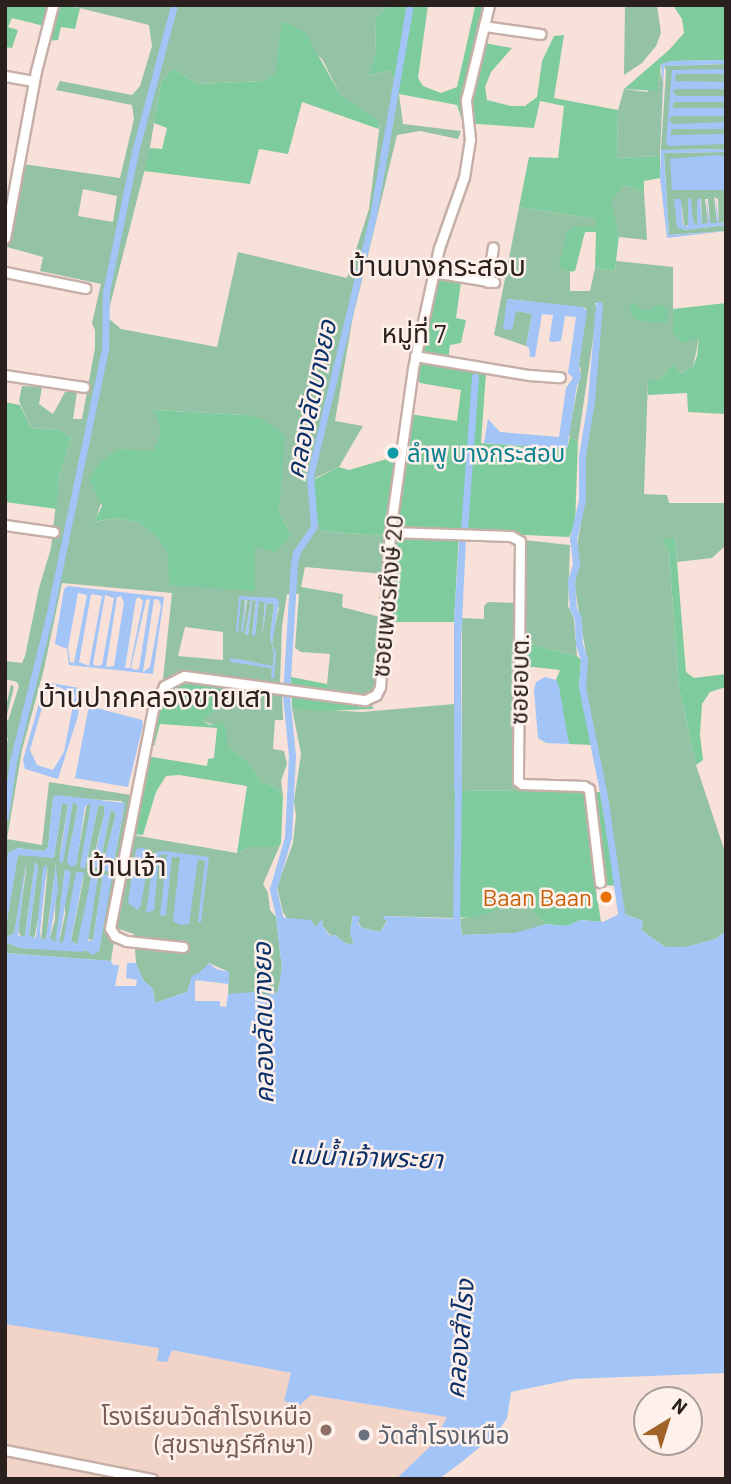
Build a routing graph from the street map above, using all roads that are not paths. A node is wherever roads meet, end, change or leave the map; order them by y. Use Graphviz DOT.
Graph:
graph roads {
  1 [pos="53,5"];
  2 [pos="489,5"];
  3 [pos="484,26"];
  4 [pos="540,34"];
  5 [pos="5,76"];
  6 [pos="34,81"];
  7 [pos="5,238"];
  8 [pos="493,247"];
  9 [pos="5,272"];
  10 [pos="433,272"];
  11 [pos="85,288"];
  12 [pos="415,356"];
  13 [pos="5,374"];
  14 [pos="560,377"];
  15 [pos="84,387"];
  16 [pos="5,525"];
  17 [pos="54,532"];
  18 [pos="390,532"];
  19 [pos="600,882"];
  20 [pos="183,947"];
  21 [pos="5,1450"];
  22 [pos="152,1479"];
  1 -- 6 [label="street"];
  2 -- 3 [label="street, ซอยเพชรหึงษ์ 20"];
  3 -- 4 [label="street"];
  3 -- 10 [label="street, ซอยเพชรหึงษ์ 20"];
  5 -- 6 [label="street"];
  6 -- 7 [label="street"];
  8 -- 10 [label="street"];
  9 -- 11 [label="street"];
  10 -- 12 [label="street, ซอยเพชรหึงษ์ 20"];
  12 -- 14 [label="street"];
  12 -- 18 [label="street, ซอยเพชรหึงษ์ 20"];
  13 -- 15 [label="street"];
  16 -- 17 [label="street"];
  18 -- 19 [label="street, ซอยอบต."];
  18 -- 20 [label="street, ซอยเพชรหึงษ์ 20"];
  21 -- 22 [label="street"];
}
